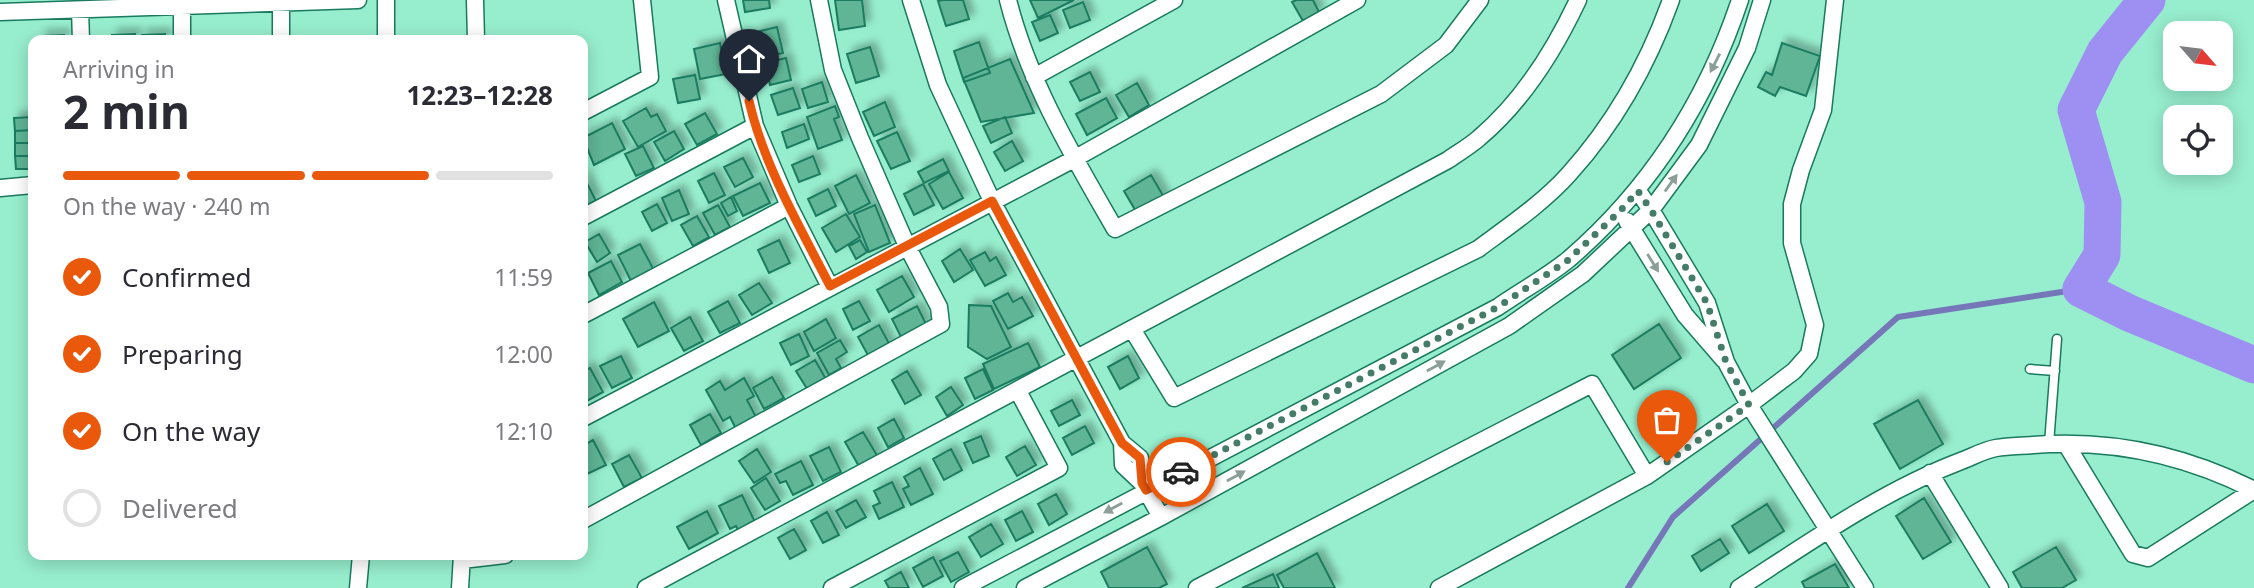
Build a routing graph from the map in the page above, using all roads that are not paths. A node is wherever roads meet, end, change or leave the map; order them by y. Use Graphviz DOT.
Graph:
graph roads {
  1 [pos="358,0"];
  2 [pos="386,0"];
  3 [pos="475,0"];
  4 [pos="642,0"];
  5 [pos="726,0"];
  6 [pos="819,0"];
  7 [pos="911,0"];
  8 [pos="1008,0"];
  9 [pos="1174,0"];
  10 [pos="1357,0"];
  11 [pos="1480,0"];
  12 [pos="1578,0"];
  13 [pos="1671,0"];
  14 [pos="1741,0"];
  15 [pos="1762,0"];
  16 [pos="1835,0"];
  17 [pos="281,3"];
  18 [pos="183,7"];
  19 [pos="80,10"];
  20 [pos="0,12"];
  21 [pos="82,35"];
  22 [pos="182,35"];
  23 [pos="281,35"];
  24 [pos="386,35"];
  25 [pos="476,35"];
  26 [pos="1034,77"];
  27 [pos="588,109"];
  28 [pos="755,126"];
  29 [pos="1074,159"];
  30 [pos="28,185"];
  31 [pos="0,188"];
  32 [pos="1638,191"];
  33 [pos="992,201"];
  34 [pos="789,206"];
  35 [pos="1651,210"];
  36 [pos="1620,211"];
  37 [pos="588,214"];
  38 [pos="1632,229"];
  39 [pos="907,246"];
  40 [pos="1694,280"];
  41 [pos="830,286"];
  42 [pos="1672,293"];
  43 [pos="588,312"];
  44 [pos="1132,329"];
  45 [pos="2057,339"];
  46 [pos="1076,358"];
  47 [pos="1726,362"];
  48 [pos="2030,369"];
  49 [pos="2055,371"];
  50 [pos="1018,391"];
  51 [pos="1749,405"];
  52 [pos="588,415"];
  53 [pos="2058,444"];
  54 [pos="1930,472"];
  55 [pos="1647,476"];
  56 [pos="1144,487"];
  57 [pos="2254,490"];
  58 [pos="588,517"];
  59 [pos="1161,517"];
  60 [pos="1828,530"];
  61 [pos="361,560"];
  62 [pos="462,560"];
  63 [pos="1470,580"];
  64 [pos="358,588"];
  65 [pos="460,588"];
  66 [pos="646,588"];
  67 [pos="832,588"];
  68 [pos="963,588"];
  69 [pos="1025,588"];
  70 [pos="1197,588"];
  71 [pos="1439,588"];
  72 [pos="1740,588"];
  73 [pos="1865,588"];
  74 [pos="2000,588"];
  1 -- 17 [label="street"];
  2 -- 24 [label="street"];
  3 -- 25 [label="street"];
  4 -- 27 [label="street"];
  5 -- 28 [label="street"];
  6 -- 39 [label="street"];
  7 -- 33 [label="street"];
  8 -- 26 [label="street"];
  9 -- 26 [label="street"];
  10 -- 29 [label="street"];
  11 -- 29 [label="street"];
  12 -- 44 [label="street"];
  13 -- 44 [label="street"];
  14 -- 32 [label="street, one-way"];
  35 -- 15 [label="street, one-way"];
  16 -- 51 [label="street"];
  17 -- 18 [label="street"];
  17 -- 23 [label="street"];
  18 -- 19 [label="street"];
  18 -- 22 [label="street"];
  19 -- 20 [label="street"];
  19 -- 21 [label="street"];
  26 -- 29 [label="street"];
  28 -- 34 [label="street"];
  28 -- 37 [label="street"];
  29 -- 33 [label="street"];
  30 -- 31 [label="street"];
  32 -- 35 [label="street"];
  32 -- 36 [label="street"];
  33 -- 39 [label="street"];
  33 -- 46 [label="street"];
  34 -- 41 [label="street"];
  34 -- 43 [label="street"];
  35 -- 38 [label="street"];
  35 -- 40 [label="street"];
  36 -- 38 [label="street"];
  36 -- 56 [label="street"];
  38 -- 42 [label="street, one-way"];
  59 -- 38 [label="street, one-way"];
  39 -- 41 [label="street"];
  39 -- 58 [label="street"];
  40 -- 42 [label="street"];
  40 -- 47 [label="street"];
  41 -- 52 [label="street"];
  42 -- 47 [label="street"];
  44 -- 46 [label="street"];
  45 -- 49 [label="lane"];
  46 -- 50 [label="street"];
  46 -- 56 [label="street"];
  47 -- 51 [label="street"];
  48 -- 49 [label="lane"];
  49 -- 53 [label="lane"];
  50 -- 66 [label="street"];
  50 -- 67 [label="street"];
  51 -- 55 [label="street"];
  51 -- 60 [label="street"];
  53 -- 54 [label="street"];
  53 -- 57 [label="street"];
  53 -- 57 [label="street"];
  54 -- 60 [label="street"];
  54 -- 74 [label="street"];
  55 -- 63 [label="street"];
  55 -- 70 [label="street"];
  56 -- 59 [label="street"];
  56 -- 68 [label="street, one-way"];
  59 -- 69 [label="street"];
  60 -- 72 [label="street"];
  60 -- 73 [label="street"];
  61 -- 64 [label="street"];
  62 -- 65 [label="street"];
  63 -- 71 [label="street"];
}
